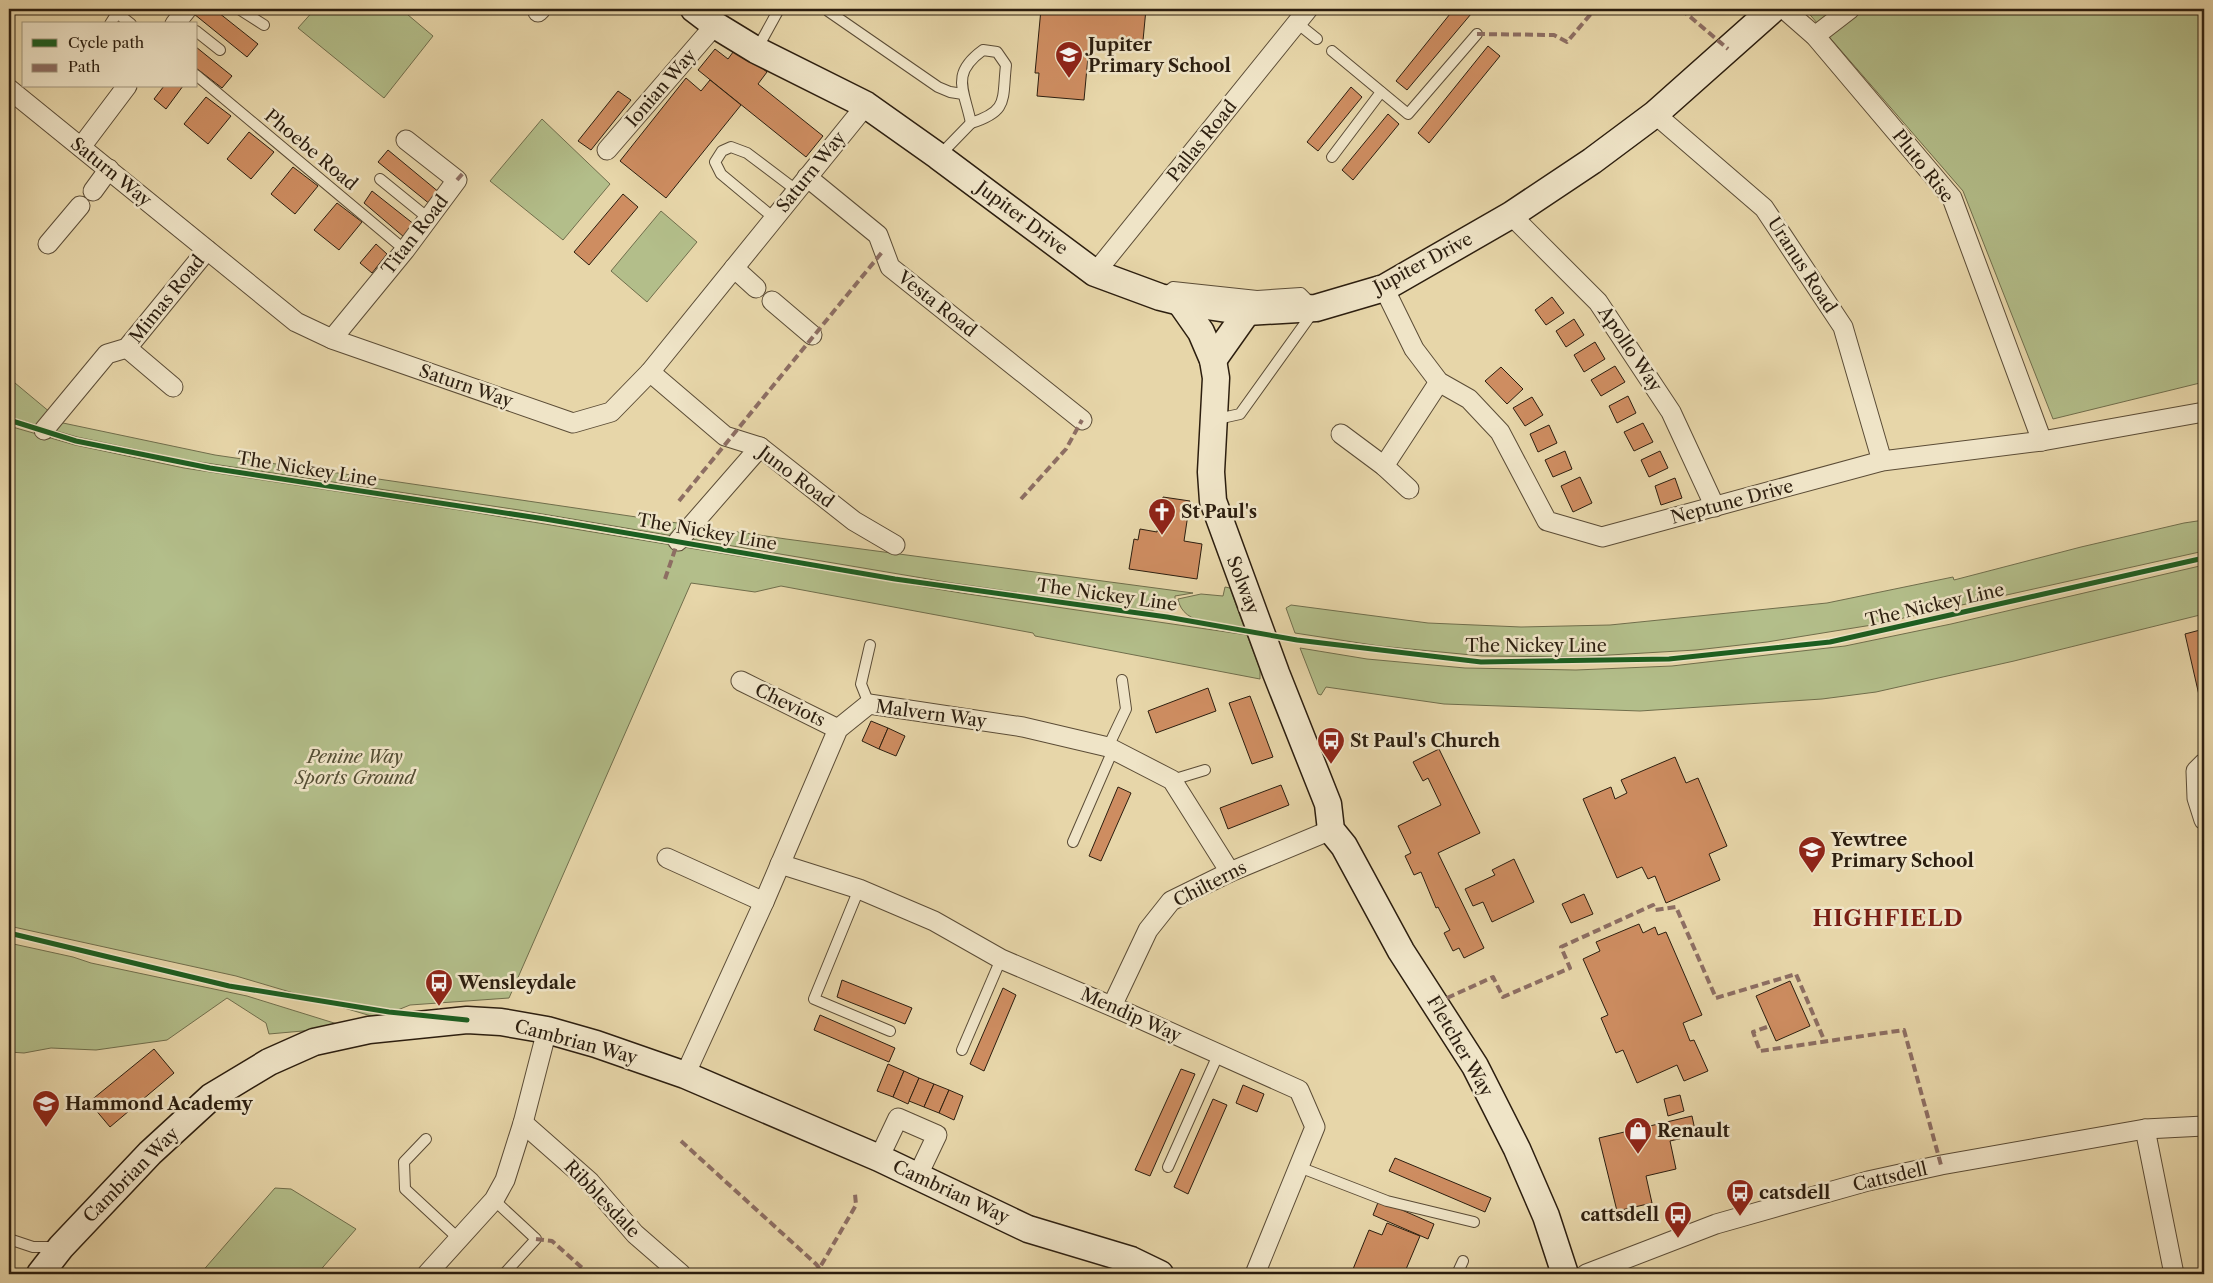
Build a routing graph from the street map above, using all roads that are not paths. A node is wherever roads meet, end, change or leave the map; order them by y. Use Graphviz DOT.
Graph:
graph roads {
  1 [pos="239,9"];
  2 [pos="694,9"];
  3 [pos="779,9"];
  4 [pos="1773,9"];
  5 [pos="1784,9"];
  6 [pos="1850,9"];
  7 [pos="828,11"];
  8 [pos="1303,16"];
  9 [pos="111,22"];
  10 [pos="129,22"];
  11 [pos="264,25"];
  12 [pos="715,25"];
  13 [pos="198,33"];
  14 [pos="1477,34"];
  15 [pos="1815,36"];
  16 [pos="1317,39"];
  17 [pos="220,50"];
  18 [pos="756,50"];
  19 [pos="1332,51"];
  20 [pos="198,77"];
  21 [pos="125,88"];
  22 [pos="10,92"];
  23 [pos="1381,92"];
  24 [pos="963,94"];
  25 [pos="866,105"];
  26 [pos="1655,114"];
  27 [pos="971,123"];
  28 [pos="406,140"];
  29 [pos="81,147"];
  30 [pos="607,150"];
  31 [pos="938,156"];
  32 [pos="1332,157"];
  33 [pos="109,170"];
  34 [pos="380,178"];
  35 [pos="802,183"];
  36 [pos="93,191"];
  37 [pos="80,206"];
  38 [pos="1511,215"];
  39 [pos="428,218"];
  40 [pos="774,218"];
  41 [pos="48,244"];
  42 [pos="207,250"];
  43 [pos="405,250"];
  44 [pos="734,268"];
  45 [pos="1095,273"];
  46 [pos="756,288"];
  47 [pos="1384,288"];
  48 [pos="1170,300"];
  49 [pos="772,301"];
  50 [pos="1316,308"];
  51 [pos="1248,312"];
  52 [pos="812,335"];
  53 [pos="332,339"];
  54 [pos="128,348"];
  55 [pos="1212,360"];
  56 [pos="650,372"];
  57 [pos="1439,382"];
  58 [pos="173,387"];
  59 [pos="2204,412"];
  60 [pos="1082,420"];
  61 [pos="1213,420"];
  62 [pos="44,430"];
  63 [pos="1341,434"];
  64 [pos="2042,440"];
  65 [pos="760,447"];
  66 [pos="1882,461"];
  67 [pos="1384,466"];
  68 [pos="1409,489"];
  69 [pos="1715,507"];
  70 [pos="678,542"];
  71 [pos="895,544"];
  72 [pos="870,645"];
  73 [pos="1122,680"];
  74 [pos="741,681"];
  75 [pos="869,704"];
  76 [pos="838,729"];
  77 [pos="1110,749"];
  78 [pos="2204,763"];
  79 [pos="1205,770"];
  80 [pos="1172,780"];
  81 [pos="2204,820"];
  82 [pos="1331,830"];
  83 [pos="1073,842"];
  84 [pos="666,858"];
  85 [pos="780,864"];
  86 [pos="1230,872"];
  87 [pos="859,889"];
  88 [pos="764,902"];
  89 [pos="1001,959"];
  90 [pos="1112,1006"];
  91 [pos="547,1030"];
  92 [pos="890,1030"];
  93 [pos="962,1050"];
  94 [pos="1218,1055"];
  95 [pos="685,1075"];
  96 [pos="523,1123"];
  97 [pos="2204,1126"];
  98 [pos="2145,1129"];
  99 [pos="426,1139"];
  100 [pos="879,1158"];
  101 [pos="1168,1167"];
  102 [pos="1299,1167"];
  103 [pos="918,1175"];
  104 [pos="494,1200"];
  105 [pos="1474,1222"];
  106 [pos="9,1239"];
  107 [pos="459,1239"];
  108 [pos="61,1247"];
  109 [pos="1463,1261"];
  110 [pos="436,1271"];
  111 [pos="40,1274"];
  112 [pos="504,1274"];
  113 [pos="681,1274"];
  114 [pos="1160,1274"];
  115 [pos="1255,1274"];
  116 [pos="1457,1274"];
  117 [pos="1565,1274"];
  118 [pos="1586,1274"];
  119 [pos="2174,1274"];
  1 -- 11 [label="lane"];
  2 -- 12 [label="street, Jupiter Drive"];
  3 -- 18 [label="lane"];
  4 -- 26 [label="street, Jupiter Drive"];
  5 -- 15 [label="street, Pluto Rise"];
  6 -- 15 [label="street"];
  7 -- 24 [label="lane"];
  8 -- 16 [label="lane"];
  8 -- 45 [label="street, Pallas Road"];
  9 -- 10 [label="lane"];
  12 -- 18 [label="street, Jupiter Drive"];
  12 -- 30 [label="street, Ionian Way"];
  13 -- 17 [label="lane"];
  14 -- 23 [label="lane"];
  15 -- 64 [label="street, Pluto Rise"];
  18 -- 25 [label="street, Jupiter Drive"];
  19 -- 23 [label="lane"];
  20 -- 43 [label="lane, Phoebe Road"];
  21 -- 29 [label="street"];
  22 -- 29 [label="street, Saturn Way"];
  23 -- 32 [label="lane"];
  24 -- 27 [label="lane"];
  24 -- 27 [label="lane"];
  25 -- 31 [label="street, Jupiter Drive"];
  25 -- 35 [label="street, Saturn Way"];
  26 -- 38 [label="street, Jupiter Drive"];
  26 -- 66 [label="street, Uranus Road"];
  27 -- 31 [label="lane"];
  28 -- 39 [label="street, Titan Road"];
  29 -- 33 [label="street, Saturn Way"];
  31 -- 45 [label="street, Jupiter Drive"];
  33 -- 36 [label="street"];
  33 -- 42 [label="street, Saturn Way"];
  34 -- 39 [label="lane"];
  35 -- 40 [label="street, Saturn Way"];
  35 -- 40 [label="lane"];
  35 -- 60 [label="street, Vesta Road"];
  37 -- 41 [label="street"];
  38 -- 47 [label="street, Jupiter Drive"];
  38 -- 69 [label="street, Apollo Way"];
  39 -- 43 [label="street, Titan Road"];
  40 -- 44 [label="street, Saturn Way"];
  42 -- 53 [label="street, Saturn Way"];
  42 -- 54 [label="street, Mimas Road"];
  43 -- 53 [label="street, Titan Road"];
  44 -- 46 [label="street"];
  44 -- 56 [label="street, Saturn Way"];
  45 -- 48 [label="street, Jupiter Drive"];
  47 -- 50 [label="street, Jupiter Drive"];
  47 -- 57 [label="street, Neptune Drive"];
  48 -- 50 [label="lane"];
  48 -- 51 [label="street, Jupiter Drive"];
  48 -- 55 [label="street, Solway"];
  49 -- 52 [label="street"];
  50 -- 51 [label="street, Jupiter Drive"];
  50 -- 61 [label="lane"];
  51 -- 55 [label="street"];
  53 -- 56 [label="street, Saturn Way"];
  54 -- 58 [label="street, Mimas Road"];
  54 -- 62 [label="street, Mimas Road"];
  55 -- 61 [label="street, Solway"];
  56 -- 65 [label="street, Juno Road"];
  57 -- 67 [label="street"];
  57 -- 69 [label="street, Neptune Drive"];
  59 -- 64 [label="street, Neptune Drive"];
  61 -- 82 [label="street, Solway"];
  63 -- 67 [label="street"];
  64 -- 66 [label="street, Neptune Drive"];
  65 -- 70 [label="street"];
  65 -- 71 [label="street, Juno Road"];
  66 -- 69 [label="street, Neptune Drive"];
  67 -- 68 [label="street"];
  72 -- 75 [label="lane"];
  73 -- 77 [label="lane"];
  74 -- 76 [label="street, Cheviots"];
  75 -- 76 [label="street, Malvern Way"];
  75 -- 77 [label="street, Malvern Way"];
  76 -- 85 [label="street, Malvern Way"];
  77 -- 80 [label="street, Malvern Way"];
  77 -- 83 [label="lane"];
  78 -- 81 [label="street"];
  79 -- 80 [label="lane"];
  80 -- 86 [label="street"];
  82 -- 86 [label="street, Chilterns"];
  82 -- 117 [label="street, Fletcher Way"];
  84 -- 88 [label="street"];
  85 -- 87 [label="street, Mendip Way"];
  85 -- 88 [label="street, Malvern Way"];
  86 -- 90 [label="street, Chilterns"];
  87 -- 89 [label="street, Mendip Way"];
  87 -- 92 [label="lane"];
  88 -- 95 [label="street, Malvern Way"];
  89 -- 90 [label="street, Mendip Way"];
  89 -- 93 [label="lane"];
  90 -- 94 [label="street, Mendip Way"];
  91 -- 95 [label="street, Cambrian Way"];
  91 -- 96 [label="street"];
  91 -- 108 [label="street, Cambrian Way"];
  94 -- 101 [label="lane"];
  94 -- 102 [label="street, Mendip Way"];
  95 -- 100 [label="street, Cambrian Way"];
  96 -- 104 [label="street"];
  96 -- 113 [label="street, Ribblesdale"];
  97 -- 98 [label="street, Cattsdell"];
  98 -- 118 [label="street, Cattsdell"];
  98 -- 119 [label="street"];
  99 -- 107 [label="lane"];
  100 -- 103 [label="street, Cambrian Way"];
  100 -- 103 [label="street"];
  102 -- 105 [label="lane"];
  102 -- 115 [label="street, Mendip Way"];
  103 -- 114 [label="street, Cambrian Way"];
  104 -- 107 [label="street"];
  104 -- 112 [label="lane"];
  106 -- 108 [label="lane"];
  107 -- 110 [label="street"];
  108 -- 111 [label="street, Cambrian Way"];
  109 -- 116 [label="lane"];
}
